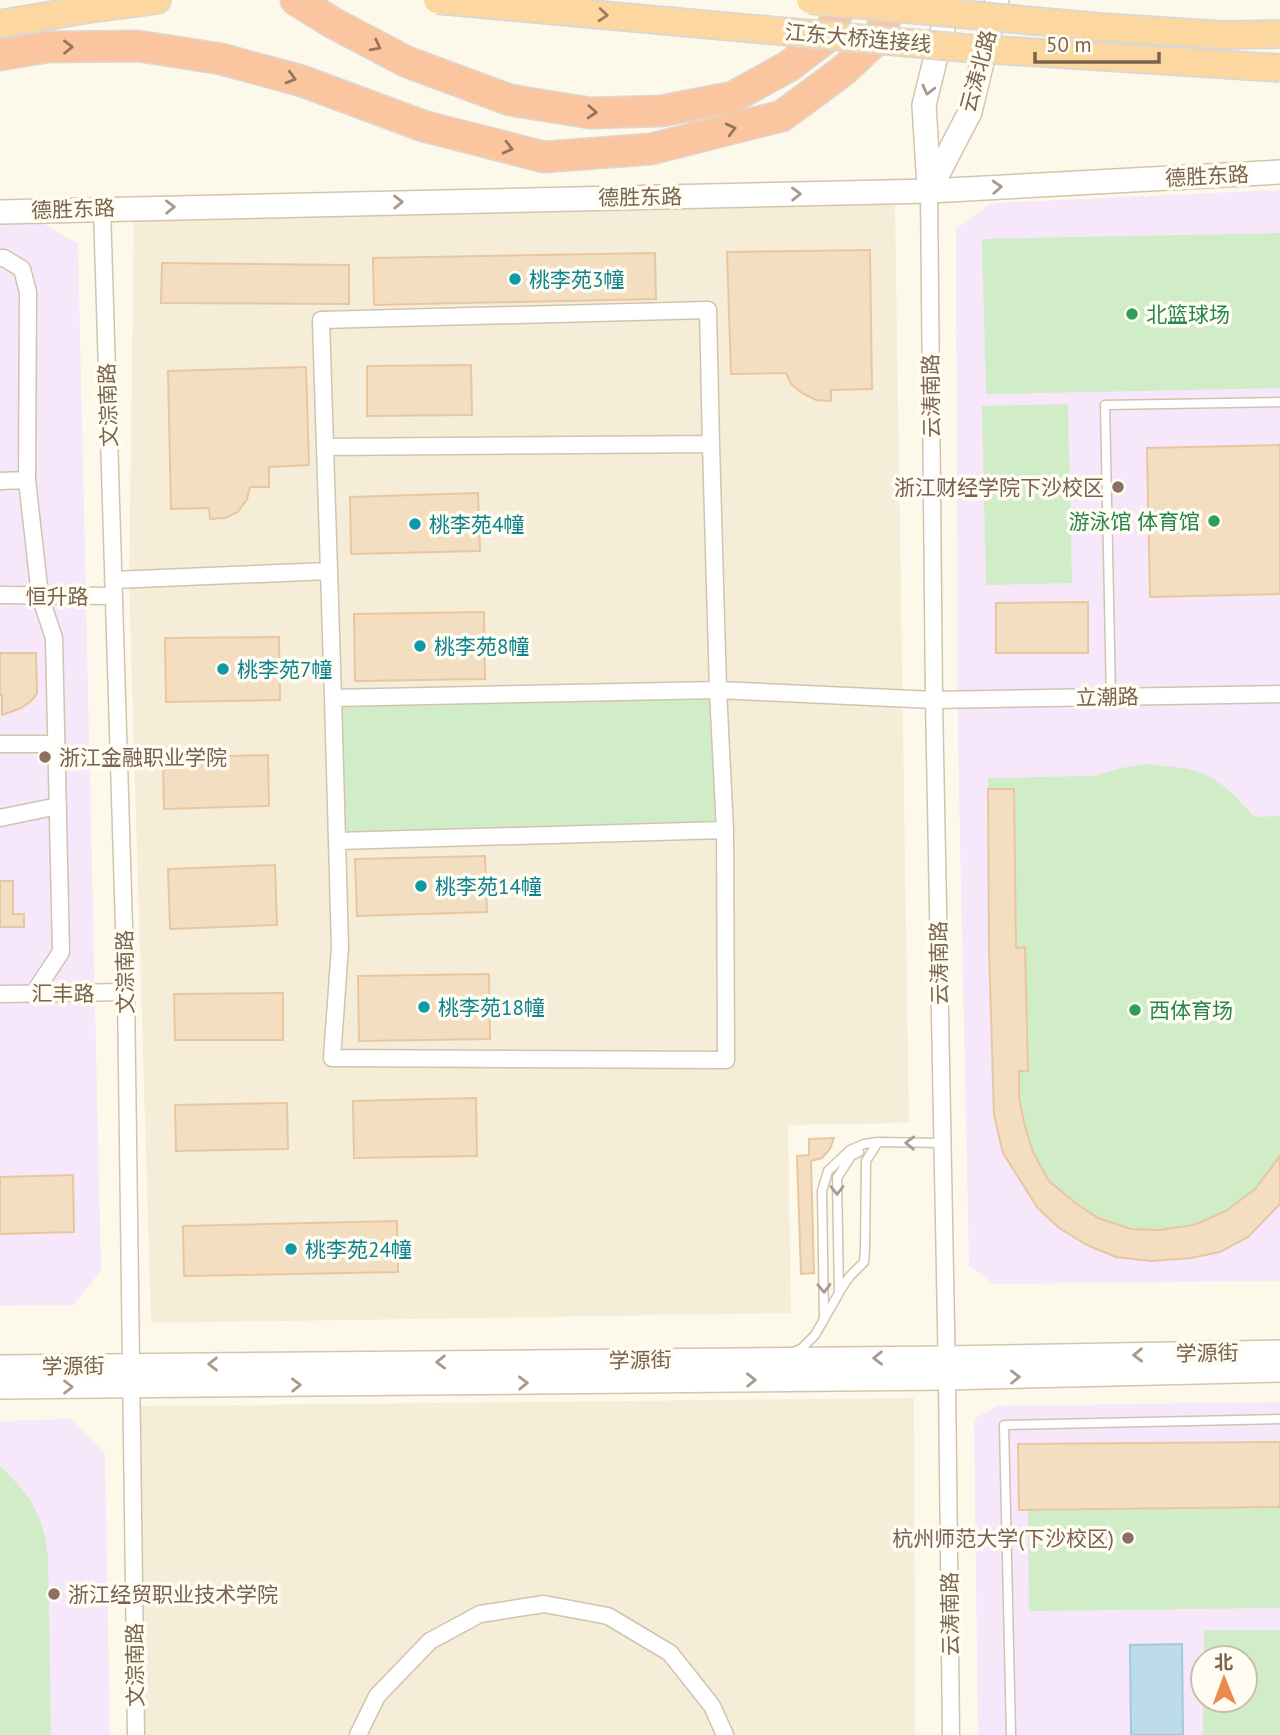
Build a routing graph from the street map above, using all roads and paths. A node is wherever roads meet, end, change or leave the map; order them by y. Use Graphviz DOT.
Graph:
graph roads {
  1 [pos="157,0"];
  2 [pos="296,0"];
  3 [pos="437,0"];
  4 [pos="810,0"];
  5 [pos="841,0"];
  6 [pos="892,0"];
  7 [pos="950,0"];
  8 [pos="996,0"];
  9 [pos="0,24"];
  10 [pos="1280,34"];
  11 [pos="0,55"];
  12 [pos="1280,68"];
  13 [pos="1280,172"];
  14 [pos="929,191"];
  15 [pos="102,208"];
  16 [pos="0,212"];
  17 [pos="0,258"];
  18 [pos="1280,402"];
  19 [pos="711,444"];
  20 [pos="325,447"];
  21 [pos="27,480"];
  22 [pos="0,481"];
  23 [pos="329,571"];
  24 [pos="114,588"];
  25 [pos="0,596"];
  26 [pos="40,596"];
  27 [pos="718,690"];
  28 [pos="1280,694"];
  29 [pos="1111,697"];
  30 [pos="332,698"];
  31 [pos="934,699"];
  32 [pos="0,744"];
  33 [pos="56,744"];
  34 [pos="58,806"];
  35 [pos="0,818"];
  36 [pos="725,830"];
  37 [pos="337,841"];
  38 [pos="126,992"];
  39 [pos="0,993"];
  40 [pos="34,993"];
  41 [pos="878,1142"];
  42 [pos="942,1143"];
  43 [pos="839,1293"];
  44 [pos="824,1318"];
  45 [pos="1280,1352"];
  46 [pos="779,1359"];
  47 [pos="0,1367"];
  48 [pos="947,1368"];
  49 [pos="1280,1370"];
  50 [pos="132,1376"];
  51 [pos="0,1387"];
  52 [pos="1280,1419"];
  53 [pos="136,1735"];
  54 [pos="358,1735"];
  55 [pos="725,1735"];
  56 [pos="951,1735"];
  57 [pos="1011,1735"];
  1 -- 9 [label="highway"];
  2 -- 5 [label="highway, one-way, bridge"];
  3 -- 12 [label="highway, 江东大桥连接线, one-way, bridge"];
  4 -- 10 [label="highway, 江东大桥连接线, bridge"];
  11 -- 6 [label="highway, one-way, bridge"];
  7 -- 14 [label="main road, 云涛北路, one-way"];
  8 -- 14 [label="main road, 云涛北路"];
  14 -- 13 [label="main road, 德胜东路, one-way"];
  15 -- 14 [label="main road, 德胜东路, one-way"];
  14 -- 31 [label="street, 云涛南路"];
  15 -- 16 [label="main road, 德胜东路"];
  15 -- 24 [label="street, 文淙南路"];
  17 -- 21 [label="street"];
  18 -- 29 [label="lane"];
  19 -- 20 [label="street"];
  19 -- 20 [label="street"];
  19 -- 27 [label="street"];
  20 -- 23 [label="street"];
  21 -- 22 [label="street"];
  21 -- 26 [label="street"];
  23 -- 24 [label="street, 恒升路"];
  23 -- 30 [label="street"];
  24 -- 26 [label="street, 恒升路"];
  24 -- 38 [label="street, 文淙南路"];
  25 -- 26 [label="street, 恒升路"];
  26 -- 33 [label="street"];
  27 -- 30 [label="street, 立潮路"];
  27 -- 31 [label="street, 立潮路"];
  27 -- 36 [label="street"];
  28 -- 29 [label="street, 立潮路"];
  29 -- 31 [label="street, 立潮路"];
  30 -- 37 [label="street"];
  31 -- 42 [label="street, 云涛南路"];
  32 -- 33 [label="street"];
  33 -- 34 [label="street"];
  34 -- 35 [label="street"];
  34 -- 40 [label="street"];
  36 -- 37 [label="street"];
  36 -- 37 [label="street"];
  38 -- 40 [label="street, 汇丰路"];
  38 -- 50 [label="street, 文淙南路"];
  39 -- 40 [label="street, 汇丰路"];
  42 -- 41 [label="lane, one-way"];
  41 -- 43 [label="lane"];
  41 -- 43 [label="lane, one-way"];
  41 -- 44 [label="lane, one-way"];
  42 -- 48 [label="street, 云涛南路"];
  43 -- 44 [label="lane"];
  44 -- 46 [label="lane"];
  45 -- 48 [label="main road, 学源街, one-way"];
  48 -- 46 [label="main road, 学源街, one-way"];
  46 -- 50 [label="main road, 学源街, one-way"];
  47 -- 50 [label="main road, 学源街"];
  48 -- 49 [label="main road, one-way"];
  50 -- 48 [label="main road, one-way"];
  48 -- 56 [label="street, 云涛南路"];
  51 -- 50 [label="main road, one-way"];
  50 -- 53 [label="street, 文淙南路"];
  52 -- 57 [label="lane"];
  54 -- 55 [label="street"];
}
